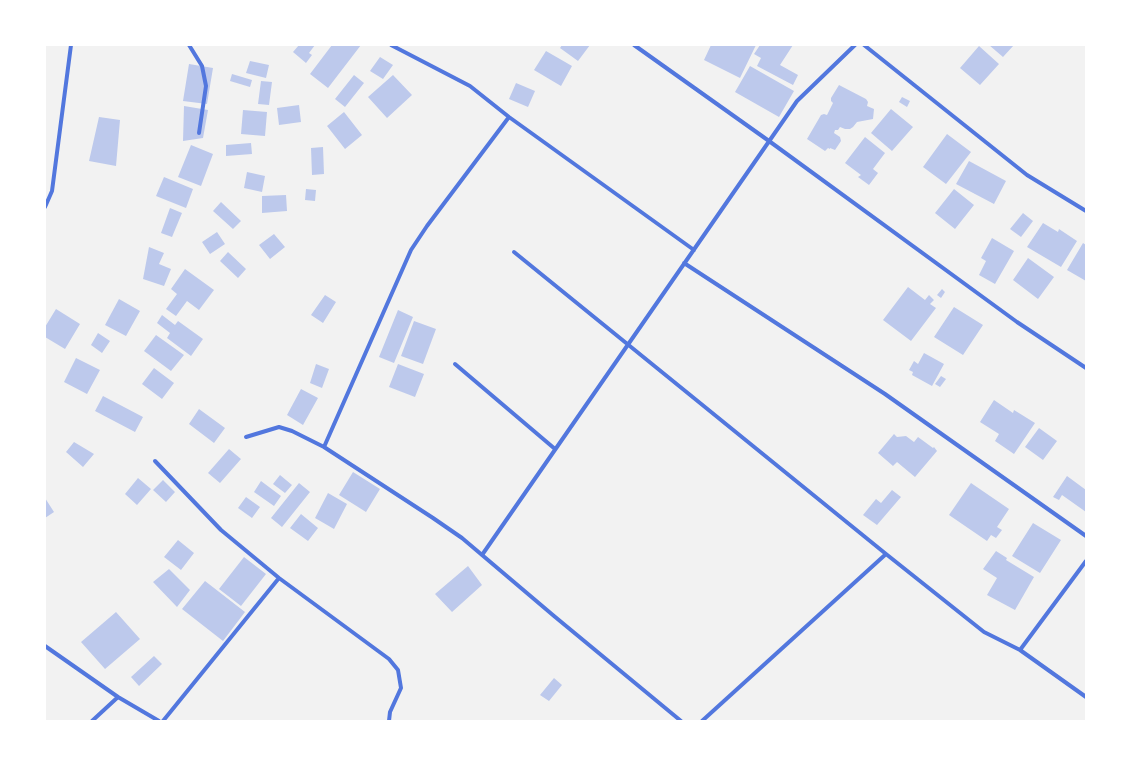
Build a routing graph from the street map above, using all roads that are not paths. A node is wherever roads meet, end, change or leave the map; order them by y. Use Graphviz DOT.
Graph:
graph roads {
  1 [pos="71,45"];
  2 [pos="190,45"];
  3 [pos="391,45"];
  4 [pos="634,45"];
  5 [pos="855,45"];
  6 [pos="864,45"];
  7 [pos="509,117"];
  8 [pos="199,134"];
  9 [pos="769,141"];
  10 [pos="45,207"];
  11 [pos="1086,210"];
  12 [pos="694,250"];
  13 [pos="514,252"];
  14 [pos="684,263"];
  15 [pos="628,344"];
  16 [pos="455,364"];
  17 [pos="1086,368"];
  18 [pos="246,437"];
  19 [pos="324,447"];
  20 [pos="555,450"];
  21 [pos="155,461"];
  22 [pos="1086,536"];
  23 [pos="886,554"];
  24 [pos="482,555"];
  25 [pos="1086,561"];
  26 [pos="279,578"];
  27 [pos="45,646"];
  28 [pos="1020,650"];
  29 [pos="118,697"];
  30 [pos="1086,698"];
  31 [pos="92,721"];
  32 [pos="159,721"];
  33 [pos="163,721"];
  34 [pos="389,721"];
  35 [pos="681,721"];
  36 [pos="702,721"];
  1 -- 10 [label="street"];
  2 -- 8 [label="street"];
  3 -- 7 [label="street"];
  4 -- 9 [label="street"];
  5 -- 9 [label="street"];
  6 -- 11 [label="street"];
  7 -- 12 [label="street"];
  7 -- 19 [label="street"];
  9 -- 12 [label="street"];
  9 -- 17 [label="street"];
  12 -- 14 [label="street"];
  13 -- 15 [label="street"];
  14 -- 15 [label="street"];
  14 -- 22 [label="street"];
  15 -- 20 [label="street"];
  15 -- 23 [label="street"];
  16 -- 20 [label="street"];
  18 -- 19 [label="street"];
  19 -- 24 [label="street"];
  20 -- 24 [label="street"];
  21 -- 26 [label="street"];
  23 -- 28 [label="street"];
  23 -- 36 [label="street"];
  24 -- 35 [label="street"];
  25 -- 28 [label="street"];
  26 -- 33 [label="street"];
  26 -- 34 [label="street"];
  27 -- 29 [label="street"];
  28 -- 30 [label="street"];
  29 -- 31 [label="street"];
  29 -- 32 [label="street"];
}
